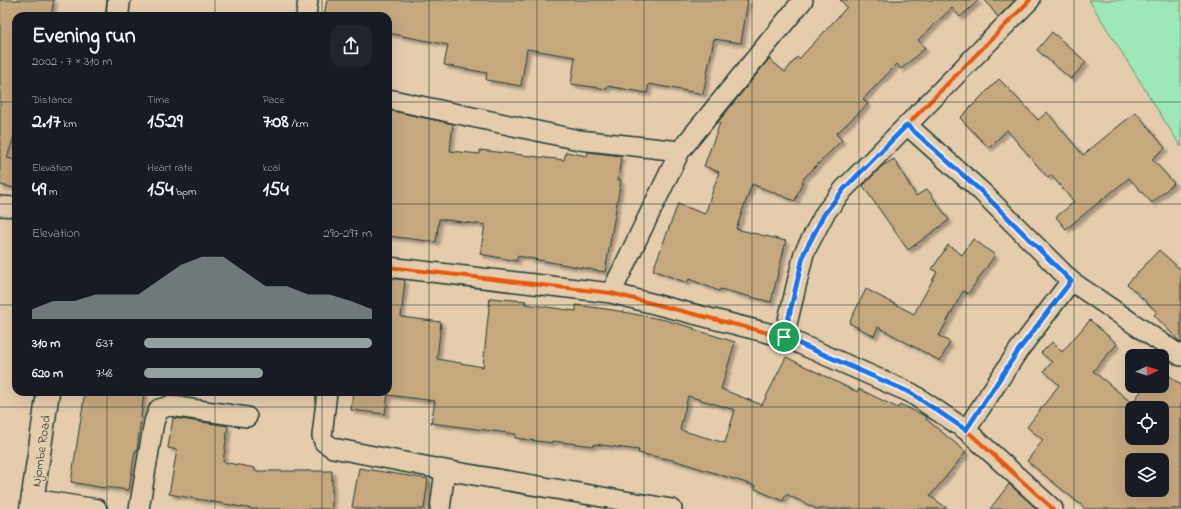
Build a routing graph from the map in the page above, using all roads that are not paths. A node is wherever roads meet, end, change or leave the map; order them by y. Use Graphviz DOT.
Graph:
graph roads {
  1 [pos="119,0"];
  2 [pos="308,0"];
  3 [pos="803,0"];
  4 [pos="1030,0"];
  5 [pos="118,12"];
  6 [pos="306,12"];
  7 [pos="392,100"];
  8 [pos="907,125"];
  9 [pos="680,151"];
  10 [pos="0,206"];
  11 [pos="12,207"];
  12 [pos="392,267"];
  13 [pos="1071,281"];
  14 [pos="611,293"];
  15 [pos="784,337"];
  16 [pos="1181,356"];
  17 [pos="47,396"];
  18 [pos="327,396"];
  19 [pos="247,417"];
  20 [pos="966,430"];
  21 [pos="445,470"];
  22 [pos="32,504"];
  23 [pos="666,508"];
  24 [pos="97,509"];
  25 [pos="139,509"];
  26 [pos="440,509"];
  27 [pos="1053,509"];
  1 -- 5 [label="highway"];
  2 -- 6 [label="street"];
  3 -- 9 [label="street"];
  4 -- 8 [label="street"];
  7 -- 9 [label="street"];
  8 -- 13 [label="street"];
  8 -- 15 [label="street"];
  9 -- 14 [label="street"];
  10 -- 11 [label="street"];
  12 -- 14 [label="street"];
  13 -- 16 [label="street"];
  13 -- 20 [label="street"];
  14 -- 15 [label="street"];
  15 -- 20 [label="street"];
  17 -- 22 [label="highway, Njombe Road"];
  18 -- 21 [label="street"];
  19 -- 25 [label="street"];
  20 -- 27 [label="street"];
  21 -- 23 [label="street"];
  21 -- 26 [label="street"];
  22 -- 24 [label="street"];
}
